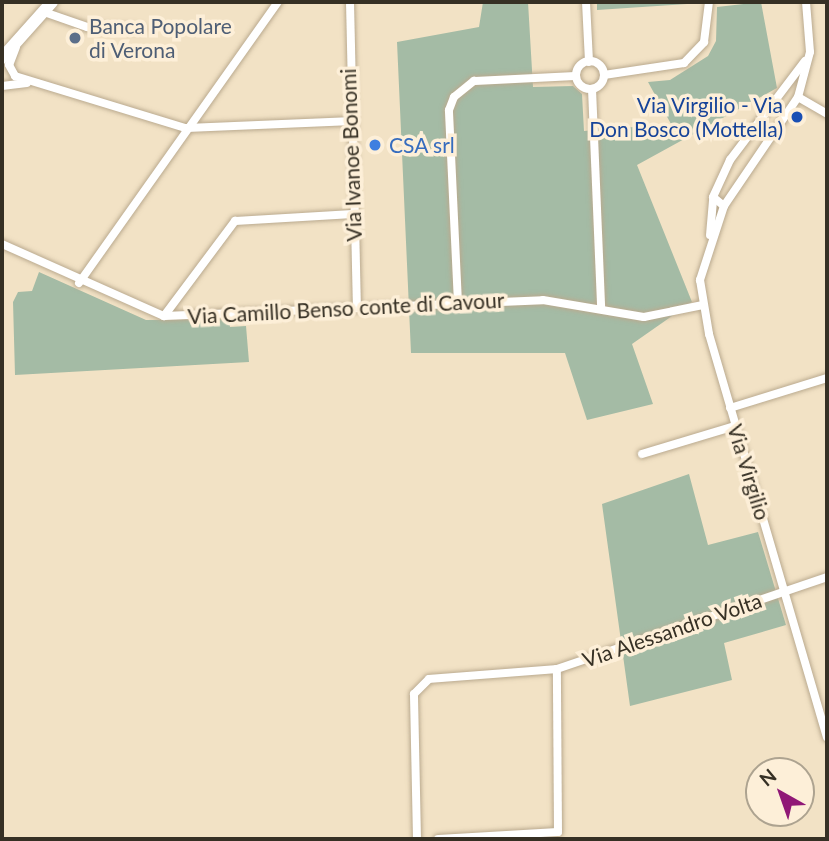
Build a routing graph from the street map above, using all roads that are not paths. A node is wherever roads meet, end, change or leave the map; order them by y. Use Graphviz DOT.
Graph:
graph roads {
  1 [pos="278,2"];
  2 [pos="350,2"];
  3 [pos="586,2"];
  4 [pos="709,2"];
  5 [pos="806,2"];
  6 [pos="48,7"];
  7 [pos="141,29"];
  8 [pos="18,42"];
  9 [pos="810,52"];
  10 [pos="2,58"];
  11 [pos="589,62"];
  12 [pos="604,75"];
  13 [pos="576,76"];
  14 [pos="30,83"];
  15 [pos="2,86"];
  16 [pos="592,89"];
  17 [pos="798,97"];
  18 [pos="205,110"];
  19 [pos="827,114"];
  20 [pos="349,121"];
  21 [pos="212,128"];
  22 [pos="192,129"];
  23 [pos="713,197"];
  24 [pos="724,206"];
  25 [pos="353,214"];
  26 [pos="710,235"];
  27 [pos="2,244"];
  28 [pos="79,283"];
  29 [pos="458,303"];
  30 [pos="703,305"];
  31 [pos="357,307"];
  32 [pos="601,308"];
  33 [pos="164,316"];
  34 [pos="827,378"];
  35 [pos="730,408"];
  36 [pos="735,426"];
  37 [pos="642,454"];
  38 [pos="827,577"];
  39 [pos="786,591"];
  40 [pos="557,670"];
  41 [pos="827,737"];
  42 [pos="417,839"];
  43 [pos="438,839"];
  1 -- 18 [label="street"];
  2 -- 20 [label="street, Via Ivanoe Bonomi"];
  3 -- 11 [label="street"];
  4 -- 12 [label="street"];
  5 -- 9 [label="street, Via Virgilio"];
  6 -- 7 [label="street"];
  6 -- 8 [label="main road"];
  8 -- 10 [label="main road"];
  8 -- 14 [label="street"];
  9 -- 17 [label="street, Via Virgilio"];
  9 -- 23 [label="street"];
  11 -- 12 [label="street"];
  11 -- 13 [label="street"];
  12 -- 16 [label="street"];
  13 -- 16 [label="street"];
  13 -- 29 [label="street"];
  14 -- 15 [label="street"];
  14 -- 22 [label="street"];
  16 -- 32 [label="street"];
  17 -- 19 [label="street"];
  17 -- 24 [label="street, Via Virgilio"];
  18 -- 21 [label="street"];
  18 -- 22 [label="street"];
  20 -- 21 [label="street"];
  20 -- 25 [label="street, Via Ivanoe Bonomi"];
  21 -- 22 [label="street"];
  22 -- 28 [label="street"];
  23 -- 24 [label="street"];
  23 -- 26 [label="street"];
  24 -- 26 [label="street, Via Virgilio"];
  25 -- 31 [label="street, Via Ivanoe Bonomi"];
  25 -- 33 [label="street"];
  26 -- 30 [label="street, Via Virgilio"];
  27 -- 28 [label="street, Via Camillo Benso conte di Cavour"];
  28 -- 33 [label="street, Via Camillo Benso conte di Cavour"];
  29 -- 31 [label="street, Via Camillo Benso conte di Cavour"];
  29 -- 32 [label="street, Via Camillo Benso conte di Cavour"];
  30 -- 32 [label="street, Via Camillo Benso conte di Cavour"];
  30 -- 35 [label="street, Via Virgilio"];
  31 -- 33 [label="street, Via Camillo Benso conte di Cavour"];
  34 -- 35 [label="street"];
  35 -- 36 [label="street, Via Virgilio"];
  36 -- 37 [label="street"];
  36 -- 39 [label="street, Via Virgilio"];
  38 -- 39 [label="street, Via Alessandro Volta"];
  39 -- 40 [label="street, Via Alessandro Volta"];
  39 -- 41 [label="street, Via Virgilio"];
  40 -- 42 [label="street, Via Alessandro Volta"];
  40 -- 43 [label="street, Via Alessandro Volta"];
}
